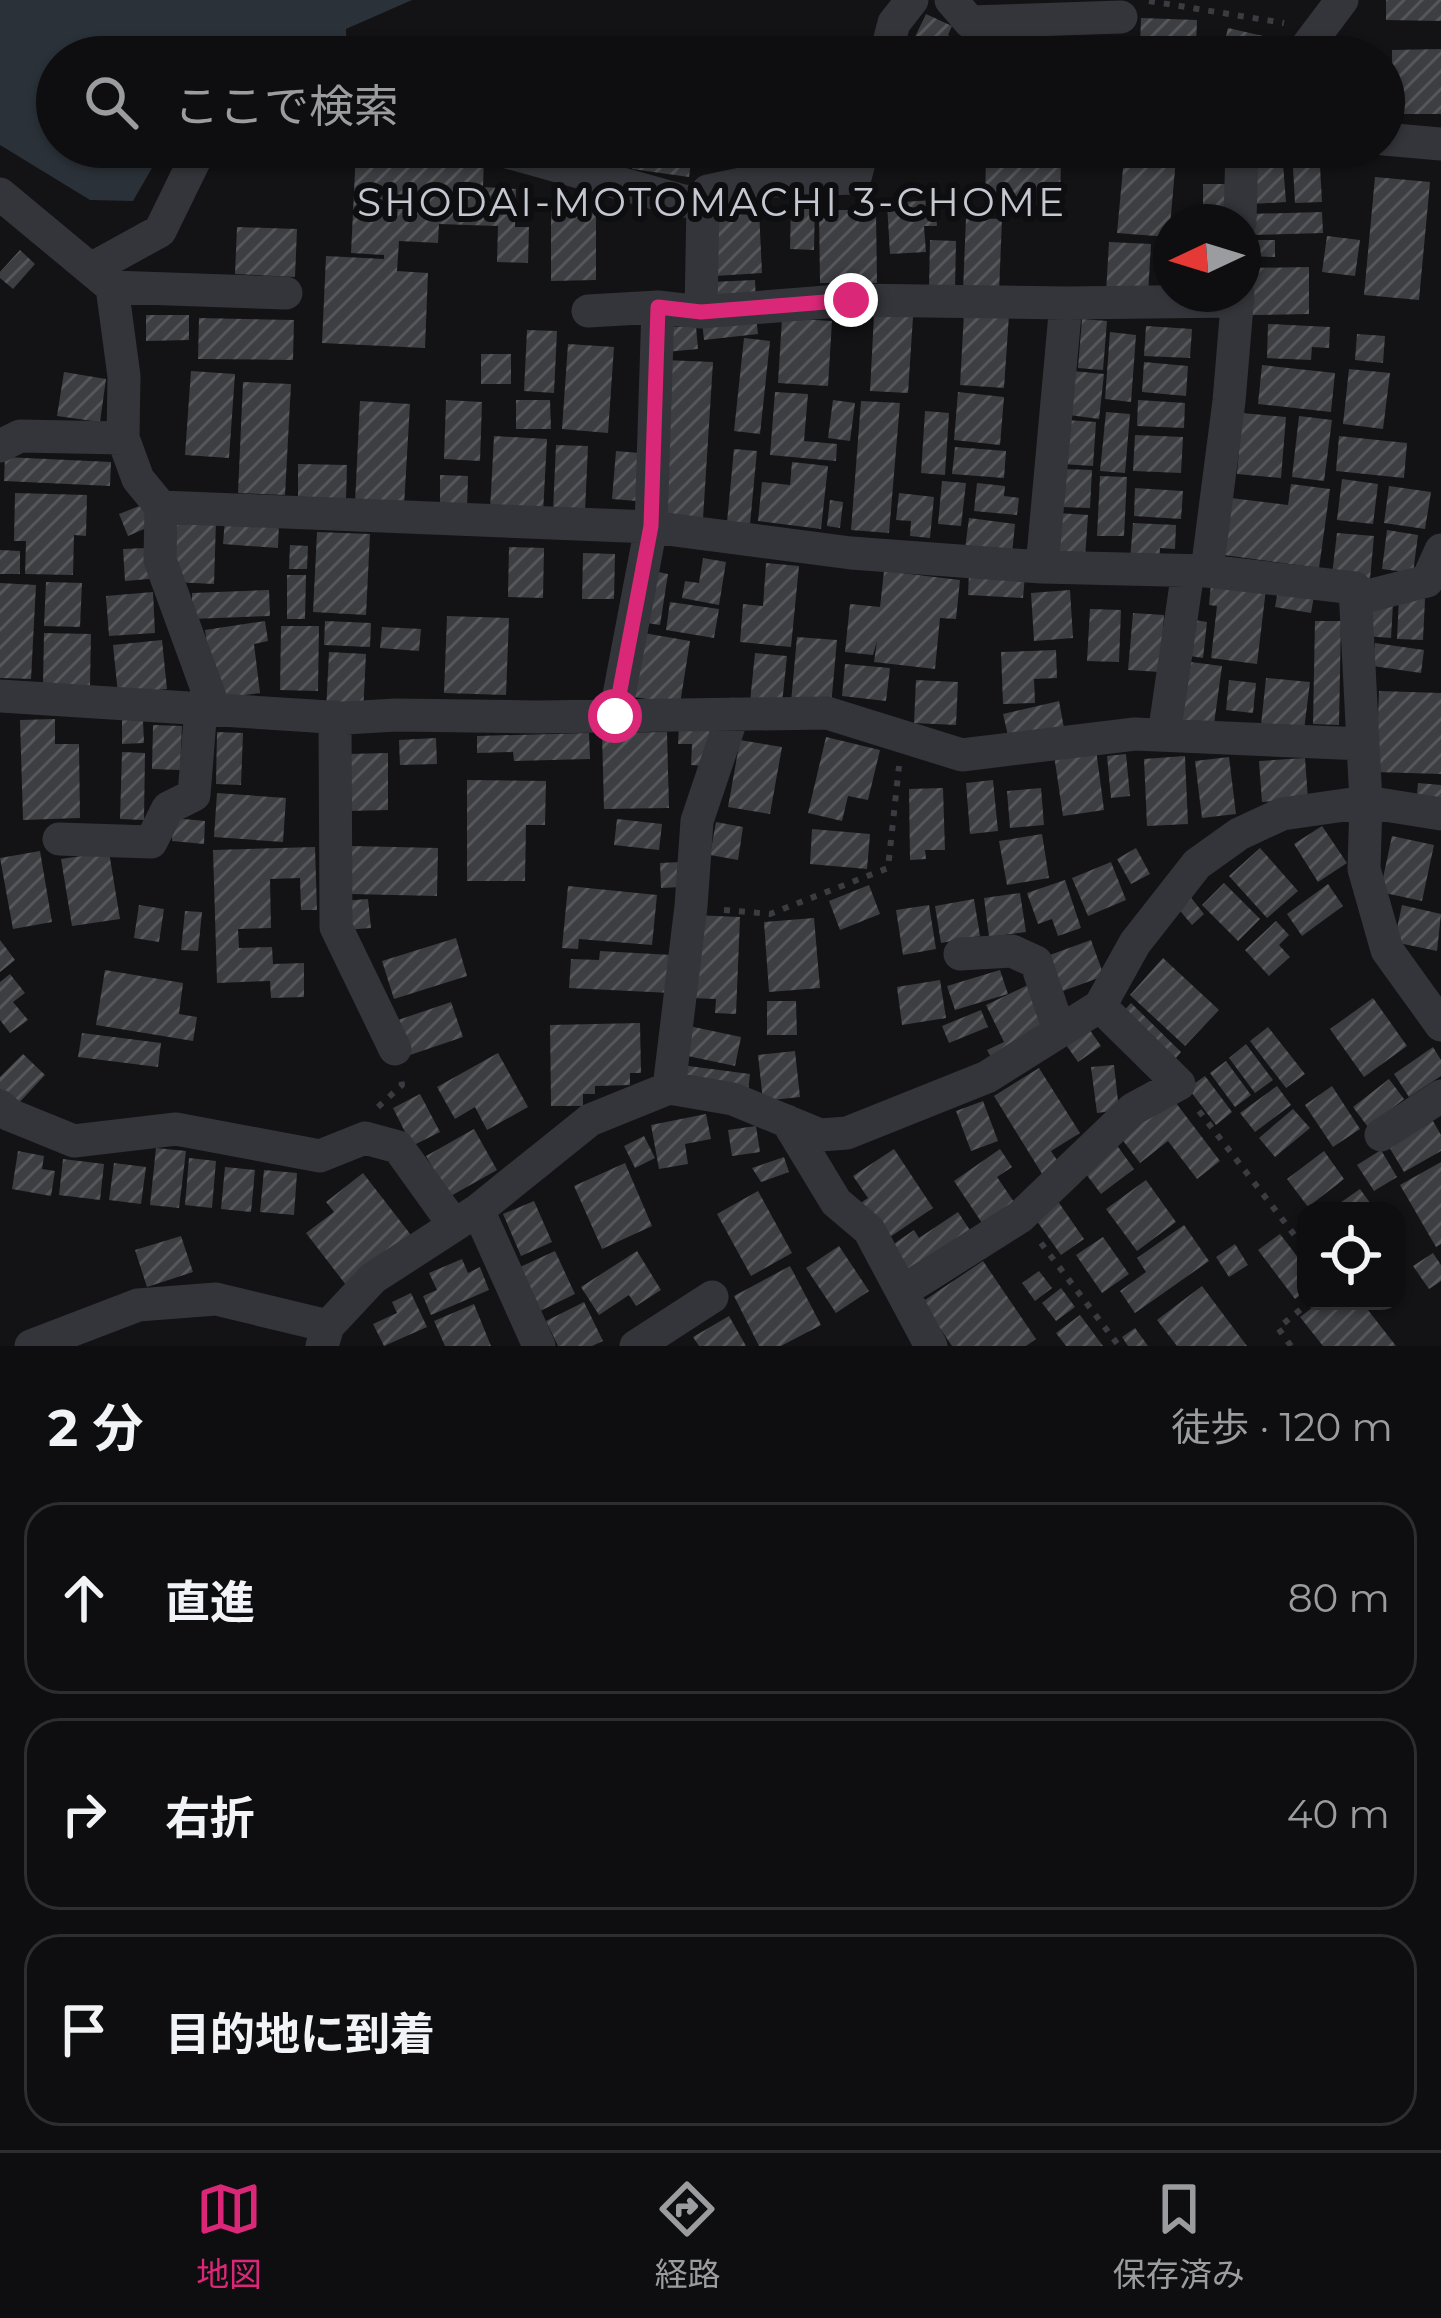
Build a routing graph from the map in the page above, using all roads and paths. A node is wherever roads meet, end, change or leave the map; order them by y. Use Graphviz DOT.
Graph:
graph roads {
  1 [pos="912,0"];
  2 [pos="950,0"];
  3 [pos="1342,0"];
  4 [pos="1121,17"];
  5 [pos="1320,29"];
  6 [pos="891,36"];
  7 [pos="1315,36"];
  8 [pos="1405,141"];
  9 [pos="1441,144"];
  10 [pos="191,168"];
  11 [pos="565,168"];
  12 [pos="858,168"];
  13 [pos="1241,168"];
  14 [pos="0,194"];
  15 [pos="703,202"];
  16 [pos="1240,204"];
  17 [pos="102,278"];
  18 [pos="286,292"];
  19 [pos="1153,300"];
  20 [pos="1066,303"];
  21 [pos="658,307"];
  22 [pos="588,311"];
  23 [pos="701,312"];
  24 [pos="1237,312"];
  25 [pos="123,438"];
  26 [pos="0,446"];
  27 [pos="161,507"];
  28 [pos="651,526"];
  29 [pos="1441,550"];
  30 [pos="1042,568"];
  31 [pos="1198,571"];
  32 [pos="1356,599"];
  33 [pos="0,696"];
  34 [pos="208,708"];
  35 [pos="733,714"];
  36 [pos="615,716"];
  37 [pos="335,717"];
  38 [pos="1164,735"];
  39 [pos="903,737"];
  40 [pos="1363,744"];
  41 [pos="1366,802"];
  42 [pos="1441,814"];
  43 [pos="58,839"];
  44 [pos="691,906"];
  45 [pos="961,954"];
  46 [pos="1100,1006"];
  47 [pos="1441,1025"];
  48 [pos="1059,1030"];
  49 [pos="395,1049"];
  50 [pos="1179,1084"];
  51 [pos="669,1088"];
  52 [pos="1441,1096"];
  53 [pos="0,1106"];
  54 [pos="787,1121"];
  55 [pos="1382,1135"];
  56 [pos="365,1138"];
  57 [pos="1020,1216"];
  58 [pos="466,1218"];
  59 [pos="1297,1238"];
  60 [pos="903,1291"];
  61 [pos="712,1297"];
  62 [pos="1300,1310"];
  63 [pos="325,1336"];
  64 [pos="32,1346"];
  65 [pos="539,1346"];
  66 [pos="636,1346"];
  67 [pos="931,1346"];
  68 [pos="1119,1346"];
  69 [pos="1291,1346"];
  1 -- 6 [label="street"];
  2 -- 4 [label="street"];
  3 -- 5 [label="street"];
  4 -- 5 [label="path"];
  5 -- 7 [label="street"];
  8 -- 9 [label="street"];
  10 -- 17 [label="street"];
  11 -- 15 [label="street"];
  12 -- 15 [label="street"];
  13 -- 16 [label="street"];
  14 -- 17 [label="street"];
  15 -- 23 [label="street"];
  17 -- 18 [label="street"];
  17 -- 25 [label="street"];
  19 -- 20 [label="street"];
  20 -- 23 [label="street"];
  20 -- 30 [label="street"];
  21 -- 22 [label="street"];
  21 -- 23 [label="street"];
  21 -- 28 [label="street"];
  24 -- 31 [label="street"];
  25 -- 26 [label="street"];
  25 -- 27 [label="street"];
  27 -- 28 [label="street"];
  27 -- 34 [label="street"];
  28 -- 30 [label="street"];
  28 -- 36 [label="street"];
  29 -- 32 [label="street"];
  30 -- 31 [label="street"];
  31 -- 32 [label="street"];
  31 -- 38 [label="street"];
  32 -- 40 [label="street"];
  33 -- 34 [label="street"];
  34 -- 37 [label="street"];
  34 -- 43 [label="street"];
  35 -- 36 [label="street"];
  35 -- 39 [label="street"];
  35 -- 44 [label="street"];
  36 -- 37 [label="street"];
  37 -- 49 [label="street"];
  38 -- 39 [label="street"];
  38 -- 40 [label="street"];
  39 -- 44 [label="path"];
  40 -- 41 [label="street"];
  41 -- 42 [label="street"];
  41 -- 46 [label="street"];
  41 -- 47 [label="street"];
  44 -- 51 [label="street"];
  45 -- 48 [label="street"];
  46 -- 48 [label="street"];
  46 -- 50 [label="street"];
  48 -- 54 [label="street"];
  49 -- 56 [label="path"];
  50 -- 57 [label="street"];
  50 -- 59 [label="path"];
  51 -- 54 [label="street"];
  51 -- 58 [label="street"];
  52 -- 55 [label="street"];
  53 -- 56 [label="street"];
  54 -- 60 [label="street"];
  56 -- 58 [label="street"];
  57 -- 60 [label="street"];
  57 -- 68 [label="path"];
  58 -- 63 [label="street"];
  58 -- 65 [label="street"];
  60 -- 67 [label="street"];
  61 -- 66 [label="street"];
  62 -- 69 [label="path"];
  63 -- 64 [label="street"];
}
